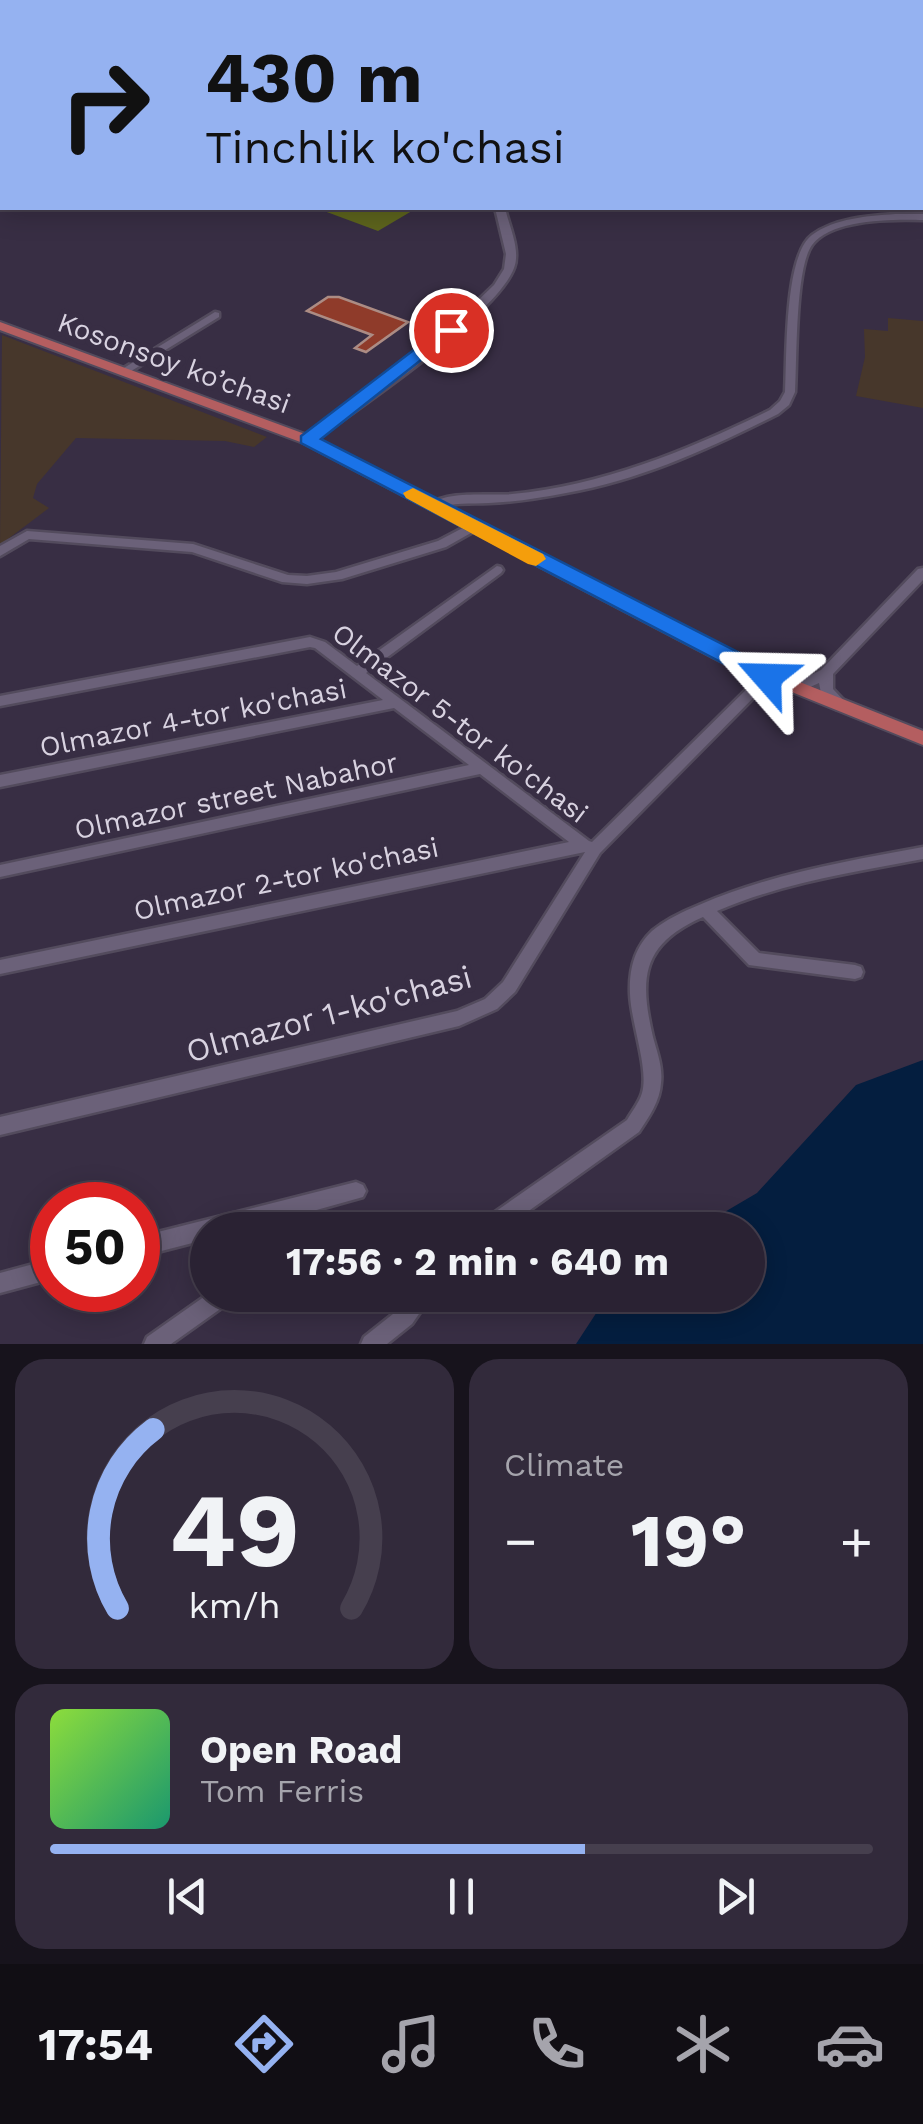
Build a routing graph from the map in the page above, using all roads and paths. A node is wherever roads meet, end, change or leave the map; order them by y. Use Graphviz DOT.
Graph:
graph roads {
  1 [pos="500,210"];
  2 [pos="923,217"];
  3 [pos="216,316"];
  4 [pos="0,326"];
  5 [pos="124,371"];
  6 [pos="308,440"];
  7 [pos="435,505"];
  8 [pos="474,526"];
  9 [pos="0,552"];
  10 [pos="497,570"];
  11 [pos="923,572"];
  12 [pos="356,673"];
  13 [pos="826,673"];
  14 [pos="767,677"];
  15 [pos="787,684"];
  16 [pos="0,701"];
  17 [pos="394,703"];
  18 [pos="842,706"];
  19 [pos="923,738"];
  20 [pos="482,768"];
  21 [pos="0,781"];
  22 [pos="589,847"];
  23 [pos="923,854"];
  24 [pos="0,871"];
  25 [pos="706,910"];
  26 [pos="0,967"];
  27 [pos="855,972"];
  28 [pos="0,1126"];
  29 [pos="356,1191"];
  30 [pos="293,1212"];
  31 [pos="511,1212"];
  32 [pos="190,1237"];
  33 [pos="160,1243"];
  34 [pos="30,1275"];
  35 [pos="0,1283"];
  36 [pos="199,1312"];
  37 [pos="408,1312"];
  38 [pos="154,1344"];
  39 [pos="371,1344"];
  1 -- 6 [label="street"];
  2 -- 7 [label="street"];
  3 -- 5 [label="street"];
  4 -- 5 [label="main road, Kosonsoy ko’chasi"];
  5 -- 6 [label="main road, Kosonsoy ko’chasi"];
  6 -- 7 [label="main road, Kosonsoy ko’chasi"];
  7 -- 8 [label="main road, Kosonsoy ko’chasi"];
  8 -- 9 [label="street"];
  8 -- 14 [label="main road, Kosonsoy ko’chasi"];
  10 -- 12 [label="street"];
  11 -- 13 [label="street"];
  12 -- 16 [label="street, Olmazor 5-tor ko'chasi"];
  12 -- 17 [label="street, Olmazor 5-tor ko'chasi"];
  13 -- 15 [label="street"];
  13 -- 18 [label="street"];
  14 -- 15 [label="main road, Kosonsoy ko’chasi"];
  14 -- 22 [label="street, Olmazor 1-ko'chasi"];
  15 -- 18 [label="main road, Kosonsoy ko’chasi"];
  17 -- 20 [label="street, Olmazor 5-tor ko'chasi"];
  17 -- 21 [label="street, Olmazor 4-tor ko'chasi"];
  18 -- 19 [label="main road, Kosonsoy ko’chasi"];
  20 -- 22 [label="street, Olmazor 5-tor ko'chasi"];
  20 -- 24 [label="street, Olmazor street Nabahor"];
  22 -- 26 [label="street, Olmazor 2-tor ko'chasi"];
  22 -- 28 [label="street, Olmazor 1-ko'chasi"];
  23 -- 25 [label="street"];
  25 -- 27 [label="street"];
  25 -- 31 [label="street"];
  29 -- 30 [label="street"];
  32 -- 33 [label="street"];
  34 -- 35 [label="street"];
  36 -- 38 [label="street"];
  37 -- 39 [label="street"];
}
